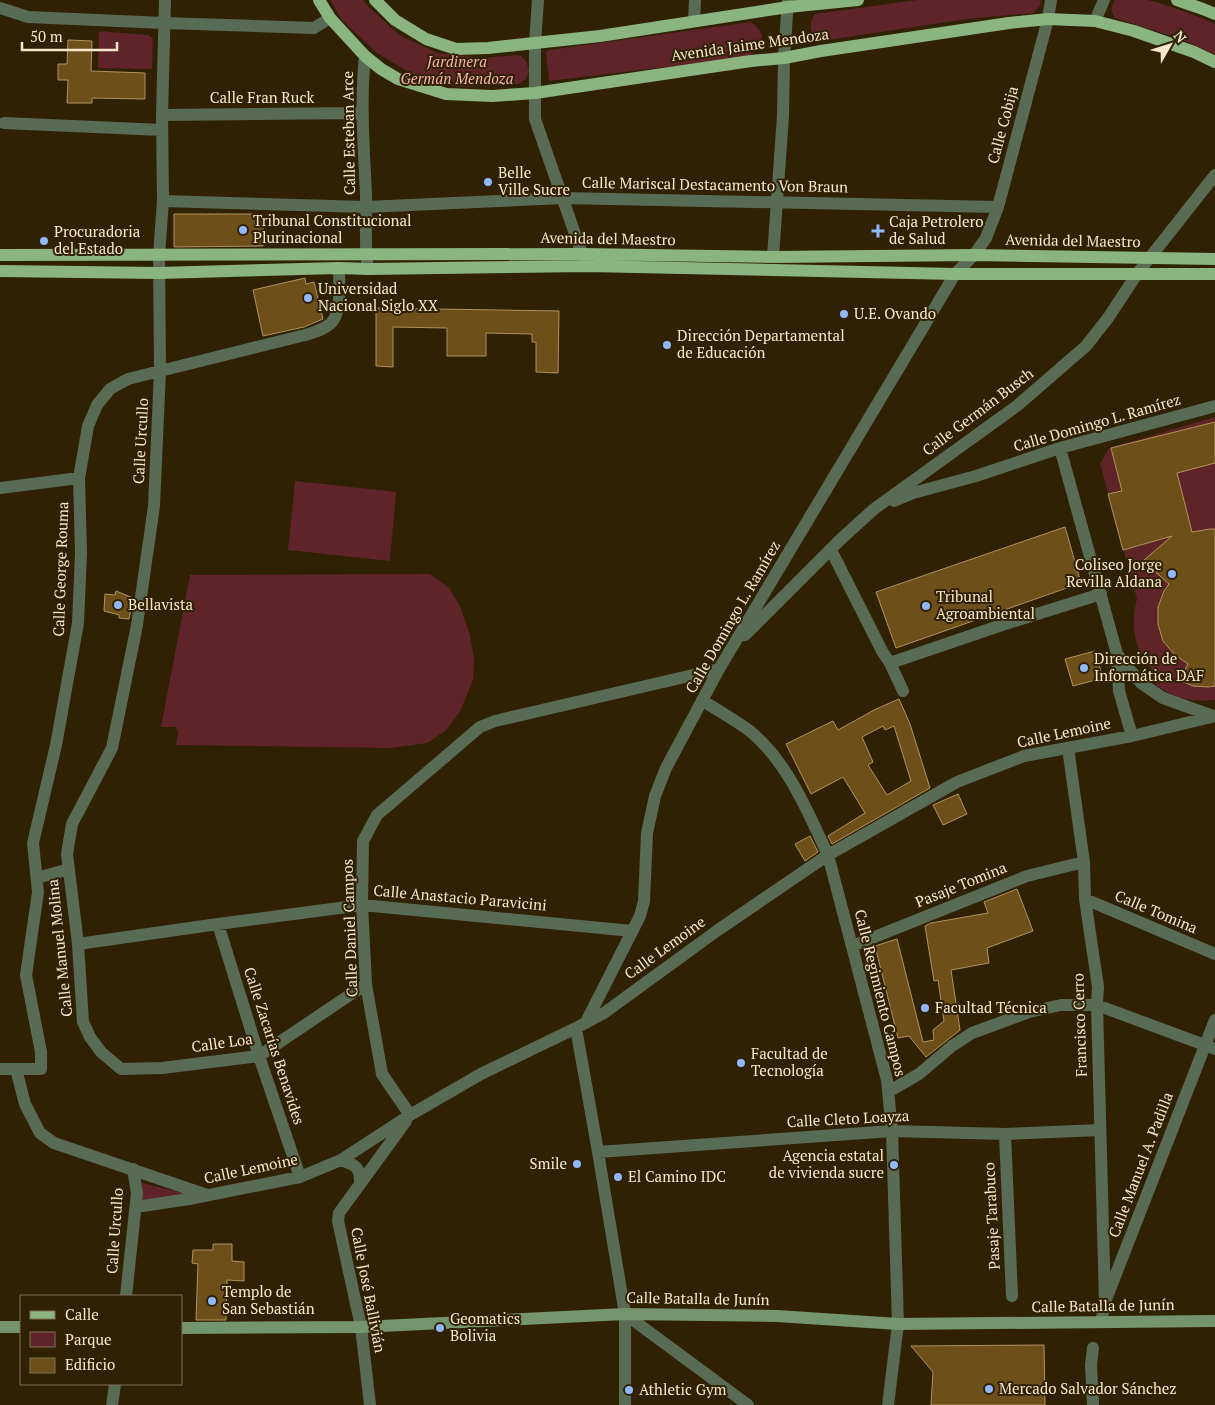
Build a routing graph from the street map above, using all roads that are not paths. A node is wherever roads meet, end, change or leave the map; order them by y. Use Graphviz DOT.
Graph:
graph roads {
  1 [pos="165,0"];
  2 [pos="319,0"];
  3 [pos="376,0"];
  4 [pos="538,0"];
  5 [pos="695,0"];
  6 [pos="858,0"];
  7 [pos="1051,0"];
  8 [pos="1104,0"];
  9 [pos="1177,0"];
  10 [pos="812,3"];
  11 [pos="788,4"];
  12 [pos="0,8"];
  13 [pos="1215,14"];
  14 [pos="330,18"];
  15 [pos="1048,19"];
  16 [pos="694,21"];
  17 [pos="1095,21"];
  18 [pos="164,23"];
  19 [pos="535,43"];
  20 [pos="365,56"];
  21 [pos="784,58"];
  22 [pos="1215,62"];
  23 [pos="535,93"];
  24 [pos="363,113"];
  25 [pos="162,115"];
  26 [pos="4,123"];
  27 [pos="162,130"];
  28 [pos="1215,174"];
  29 [pos="562,198"];
  30 [pos="163,201"];
  31 [pos="776,202"];
  32 [pos="366,207"];
  33 [pos="998,207"];
  34 [pos="366,254"];
  35 [pos="582,254"];
  36 [pos="0,255"];
  37 [pos="159,255"];
  38 [pos="974,255"];
  39 [pos="773,257"];
  40 [pos="1150,258"];
  41 [pos="1215,259"];
  42 [pos="589,266"];
  43 [pos="339,268"];
  44 [pos="368,269"];
  45 [pos="0,271"];
  46 [pos="159,272"];
  47 [pos="955,274"];
  48 [pos="1137,274"];
  49 [pos="1215,274"];
  50 [pos="160,371"];
  51 [pos="1215,406"];
  52 [pos="1060,448"];
  53 [pos="79,478"];
  54 [pos="0,488"];
  55 [pos="874,509"];
  56 [pos="831,550"];
  57 [pos="1101,594"];
  58 [pos="732,648"];
  59 [pos="1118,654"];
  60 [pos="890,663"];
  61 [pos="719,669"];
  62 [pos="903,691"];
  63 [pos="702,700"];
  64 [pos="1215,717"];
  65 [pos="1132,736"];
  66 [pos="1068,748"];
  67 [pos="828,855"];
  68 [pos="1084,862"];
  69 [pos="69,869"];
  70 [pos="37,878"];
  71 [pos="1085,899"];
  72 [pos="362,905"];
  73 [pos="218,924"];
  74 [pos="632,931"];
  75 [pos="78,944"];
  76 [pos="852,946"];
  77 [pos="1215,954"];
  78 [pos="366,984"];
  79 [pos="1097,1005"];
  80 [pos="1215,1020"];
  81 [pos="581,1025"];
  82 [pos="1210,1047"];
  83 [pos="259,1056"];
  84 [pos="0,1069"];
  85 [pos="121,1069"];
  86 [pos="16,1070"];
  87 [pos="888,1090"];
  88 [pos="410,1115"];
  89 [pos="1100,1130"];
  90 [pos="892,1131"];
  91 [pos="1005,1134"];
  92 [pos="598,1152"];
  93 [pos="341,1160"];
  94 [pos="133,1169"];
  95 [pos="300,1177"];
  96 [pos="360,1184"];
  97 [pos="208,1195"];
  98 [pos="136,1207"];
  99 [pos="126,1295"];
  100 [pos="1012,1296"];
  101 [pos="1105,1302"];
  102 [pos="625,1314"];
  103 [pos="1215,1320"];
  104 [pos="1101,1322"];
  105 [pos="898,1324"];
  106 [pos="0,1326"];
  107 [pos="20,1327"];
  108 [pos="361,1327"];
  109 [pos="182,1328"];
  110 [pos="1093,1348"];
  111 [pos="115,1385"];
  112 [pos="112,1405"];
  113 [pos="370,1405"];
  114 [pos="625,1405"];
  115 [pos="748,1405"];
  116 [pos="888,1405"];
  117 [pos="1093,1405"];
  1 -- 18 [label="street, Calle Urcullo"];
  2 -- 14 [label="main road, Avenida Jaime Mendoza"];
  3 -- 19 [label="main road, Avenida Jaime Mendoza"];
  4 -- 19 [label="street"];
  5 -- 16 [label="street"];
  6 -- 10 [label="main road, Avenida Jaime Mendoza"];
  7 -- 15 [label="street, Calle Cobija"];
  8 -- 17 [label="street"];
  9 -- 13 [label="main road"];
  10 -- 11 [label="main road, Avenida Jaime Mendoza"];
  11 -- 16 [label="main road, Avenida Jaime Mendoza"];
  11 -- 21 [label="street"];
  12 -- 18 [label="street"];
  14 -- 18 [label="street"];
  14 -- 20 [label="main road, Avenida Jaime Mendoza"];
  15 -- 17 [label="main road, Avenida Jaime Mendoza"];
  15 -- 21 [label="main road, Avenida Jaime Mendoza"];
  15 -- 33 [label="street, Calle Cobija"];
  16 -- 19 [label="main road, Avenida Jaime Mendoza"];
  17 -- 22 [label="main road, Avenida Jaime Mendoza"];
  18 -- 25 [label="street, Calle Urcullo"];
  19 -- 23 [label="street"];
  20 -- 23 [label="main road, Avenida Jaime Mendoza"];
  20 -- 24 [label="street, Calle Esteban Arce"];
  21 -- 23 [label="main road, Avenida Jaime Mendoza"];
  21 -- 31 [label="street"];
  23 -- 29 [label="street"];
  24 -- 25 [label="street, Calle Fran Ruck"];
  24 -- 32 [label="street, Calle Esteban Arce"];
  25 -- 27 [label="street, Calle Urcullo"];
  26 -- 27 [label="street"];
  27 -- 30 [label="street, Calle Urcullo"];
  28 -- 40 [label="street, Calle Germán Busch"];
  29 -- 31 [label="street, Calle Mariscal Destacamento Von Braun"];
  29 -- 32 [label="street, Calle Mariscal Destacamento Von Braun"];
  29 -- 35 [label="street"];
  30 -- 32 [label="street, Calle Mariscal Destacamento Von Braun"];
  30 -- 37 [label="street, Calle Urcullo"];
  31 -- 33 [label="street, Calle Mariscal Destacamento Von Braun"];
  31 -- 39 [label="street"];
  32 -- 34 [label="street, Calle Esteban Arce"];
  33 -- 38 [label="street, Calle Cobija"];
  34 -- 35 [label="main road, Avenida del Maestro"];
  34 -- 37 [label="main road, Avenida del Maestro"];
  34 -- 44 [label="street, Calle Esteban Arce"];
  35 -- 39 [label="main road, Avenida del Maestro"];
  35 -- 42 [label="street"];
  36 -- 37 [label="main road, Avenida del Maestro"];
  37 -- 46 [label="street, Calle Urcullo"];
  38 -- 39 [label="main road, Avenida del Maestro"];
  38 -- 40 [label="main road, Avenida del Maestro"];
  38 -- 47 [label="street, Calle Domingo L. Ramírez"];
  40 -- 41 [label="main road, Avenida del Maestro"];
  40 -- 48 [label="street, Calle Germán Busch"];
  42 -- 44 [label="main road, Avenida del Maestro"];
  42 -- 47 [label="main road, Avenida del Maestro"];
  43 -- 44 [label="main road, Avenida del Maestro"];
  43 -- 46 [label="main road, Avenida del Maestro"];
  43 -- 50 [label="street, Calle George Rouma"];
  45 -- 46 [label="main road, Avenida del Maestro"];
  46 -- 50 [label="street, Calle Urcullo"];
  47 -- 48 [label="main road, Avenida del Maestro"];
  47 -- 58 [label="street, Calle Domingo L. Ramírez"];
  48 -- 49 [label="main road, Avenida del Maestro"];
  48 -- 55 [label="street, Calle Germán Busch"];
  50 -- 53 [label="street, Calle George Rouma"];
  50 -- 69 [label="street, Calle Urcullo"];
  51 -- 52 [label="street, Calle Domingo L. Ramírez"];
  52 -- 55 [label="street, Calle Domingo L. Ramírez"];
  52 -- 57 [label="street"];
  53 -- 54 [label="street"];
  53 -- 70 [label="street, Calle George Rouma"];
  55 -- 56 [label="street, Calle Germán Busch"];
  56 -- 58 [label="street, Calle Germán Busch"];
  56 -- 60 [label="street"];
  57 -- 59 [label="street"];
  57 -- 60 [label="street"];
  58 -- 61 [label="street, Calle Domingo L. Ramírez"];
  59 -- 64 [label="street"];
  59 -- 65 [label="street"];
  60 -- 62 [label="street"];
  61 -- 63 [label="street, Calle Domingo L. Ramírez"];
  61 -- 72 [label="street, Calle Daniel Campos"];
  63 -- 67 [label="street, Calle Regimiento Campos"];
  63 -- 74 [label="street, Calle Domingo L. Ramírez"];
  64 -- 65 [label="street, Calle Lemoine"];
  65 -- 66 [label="street, Calle Lemoine"];
  66 -- 67 [label="street, Calle Lemoine"];
  66 -- 68 [label="street, Francisco Cerro"];
  67 -- 76 [label="street, Calle Regimiento Campos"];
  67 -- 81 [label="street, Calle Lemoine"];
  68 -- 71 [label="street, Francisco Cerro"];
  68 -- 76 [label="street, Pasaje Tomina"];
  69 -- 70 [label="street"];
  69 -- 75 [label="street, Calle Manuel Molina"];
  70 -- 86 [label="street, Calle George Rouma"];
  71 -- 77 [label="street, Calle Tomina"];
  71 -- 79 [label="street, Francisco Cerro"];
  72 -- 73 [label="street, Calle Anastacio Paravicini"];
  72 -- 74 [label="street, Calle Anastacio Paravicini"];
  72 -- 78 [label="street, Calle Daniel Campos"];
  73 -- 75 [label="street, Calle Anastacio Paravicini"];
  73 -- 83 [label="street, Calle Zacarías Benavides"];
  74 -- 81 [label="street, Calle Domingo L. Ramírez"];
  75 -- 85 [label="street, Calle Manuel Molina"];
  76 -- 87 [label="street, Calle Regimiento Campos"];
  78 -- 83 [label="street, Calle Loa"];
  78 -- 88 [label="street, Calle Daniel Campos"];
  79 -- 82 [label="street"];
  79 -- 87 [label="street"];
  79 -- 89 [label="street, Francisco Cerro"];
  80 -- 82 [label="street, Calle Manuel A. Padilla"];
  81 -- 88 [label="street, Calle Lemoine"];
  81 -- 92 [label="street"];
  82 -- 101 [label="street, Calle Manuel A. Padilla"];
  83 -- 85 [label="street, Calle Loa"];
  83 -- 95 [label="street, Calle Zacarías Benavides"];
  84 -- 86 [label="street"];
  86 -- 94 [label="street"];
  87 -- 90 [label="street, Calle Regimiento Campos"];
  88 -- 93 [label="street, Calle Lemoine"];
  88 -- 96 [label="street, Calle José Ballivián"];
  89 -- 91 [label="street, Calle Cleto Loayza"];
  89 -- 101 [label="street, Francisco Cerro"];
  90 -- 91 [label="street, Calle Cleto Loayza"];
  90 -- 92 [label="street, Calle Cleto Loayza"];
  90 -- 105 [label="street, Calle Regimiento Campos"];
  91 -- 100 [label="street, Pasaje Tarabuco"];
  92 -- 102 [label="street"];
  93 -- 95 [label="street, Calle Lemoine"];
  93 -- 96 [label="street"];
  94 -- 97 [label="street"];
  94 -- 98 [label="street, Calle Urcullo"];
  95 -- 97 [label="street, Calle Lemoine"];
  96 -- 108 [label="street, Calle José Ballivián"];
  97 -- 98 [label="street, Calle Lemoine"];
  98 -- 99 [label="street, Calle Urcullo"];
  101 -- 104 [label="street, Calle Manuel A. Padilla"];
  102 -- 105 [label="main road, Calle Batalla de Junín"];
  102 -- 108 [label="main road, Calle Batalla de Junín"];
  102 -- 114 [label="street"];
  102 -- 115 [label="street"];
  103 -- 104 [label="main road, Calle Batalla de Junín"];
  104 -- 105 [label="main road, Calle Batalla de Junín"];
  105 -- 116 [label="street, Calle Regimiento Campos"];
  106 -- 107 [label="main road"];
  108 -- 109 [label="main road, Calle Batalla de Junín"];
  108 -- 113 [label="street, Calle José Ballivián"];
  110 -- 117 [label="street"];
  111 -- 112 [label="street"];
}
